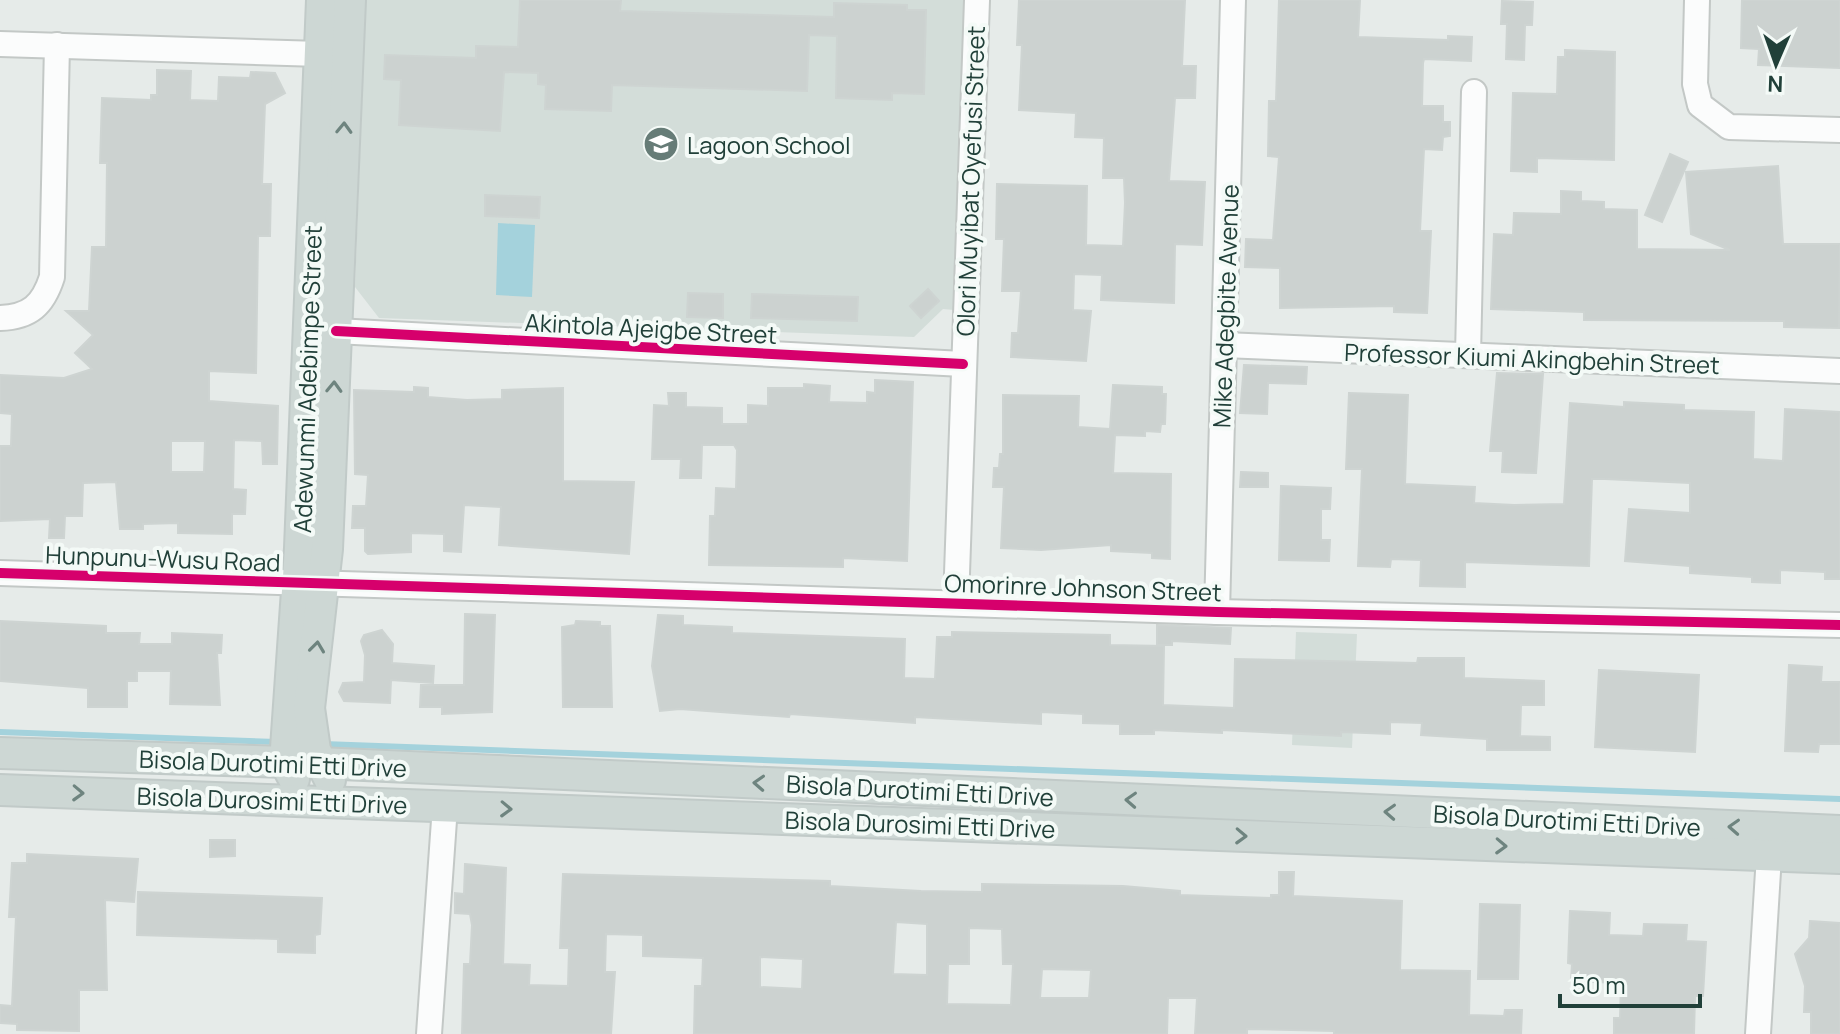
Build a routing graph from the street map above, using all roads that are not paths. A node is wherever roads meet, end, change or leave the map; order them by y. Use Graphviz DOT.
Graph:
graph roads {
  1 [pos="322,0"];
  2 [pos="350,0"];
  3 [pos="977,0"];
  4 [pos="1233,0"];
  5 [pos="1697,0"];
  6 [pos="0,44"];
  7 [pos="57,45"];
  8 [pos="320,54"];
  9 [pos="1474,92"];
  10 [pos="1840,130"];
  11 [pos="0,318"];
  12 [pos="336,331"];
  13 [pos="1224,345"];
  14 [pos="1468,355"];
  15 [pos="963,364"];
  16 [pos="1840,371"];
  17 [pos="0,573"];
  18 [pos="310,583"];
  19 [pos="956,602"];
  20 [pos="1217,612"];
  21 [pos="1840,625"];
  22 [pos="301,750"];
  23 [pos="0,753"];
  24 [pos="0,790"];
  25 [pos="304,801"];
  26 [pos="344,802"];
  27 [pos="445,806"];
  28 [pos="1840,831"];
  29 [pos="1770,842"];
  30 [pos="1840,858"];
  31 [pos="429,1034"];
  32 [pos="1758,1034"];
  1 -- 8 [label="main road, Adewunmi Adebimpe Street"];
  12 -- 2 [label="main road, Adewunmi Adebimpe Street, one-way"];
  3 -- 15 [label="street, Olori Muyibat Oyefusi Street"];
  4 -- 13 [label="street, Mike Adegbite Avenue"];
  5 -- 10 [label="street"];
  6 -- 7 [label="street"];
  7 -- 8 [label="street"];
  7 -- 11 [label="street"];
  8 -- 18 [label="main road, Adewunmi Adebimpe Street"];
  9 -- 14 [label="street"];
  12 -- 15 [label="street, Akintola Ajeigbe Street"];
  18 -- 12 [label="main road, Adewunmi Adebimpe Street, one-way"];
  13 -- 14 [label="street, Professor Kiumi Akingbehin Street"];
  13 -- 20 [label="street, Mike Adegbite Avenue"];
  14 -- 16 [label="street, Professor Kiumi Akingbehin Street"];
  15 -- 19 [label="street, Olori Muyibat Oyefusi Street"];
  17 -- 18 [label="street, Hunpunu-Wusu Road"];
  18 -- 19 [label="street, Omorinre Johnson Street"];
  18 -- 22 [label="main road, Adewunmi Adebimpe Street"];
  19 -- 20 [label="street, Omorinre Johnson Street"];
  20 -- 21 [label="street, Omorinre Johnson Street"];
  22 -- 23 [label="main road, Bisola Durotimi Etti Drive"];
  22 -- 25 [label="main road, Adewunmi Adebimpe Street"];
  22 -- 26 [label="main road"];
  29 -- 22 [label="main road, Bisola Durotimi Etti Drive, one-way"];
  24 -- 25 [label="main road, Bisola Durosimi Etti Drive, one-way"];
  25 -- 26 [label="main road, Bisola Durosimi Etti Drive"];
  26 -- 27 [label="main road, Bisola Durosimi Etti Drive"];
  27 -- 29 [label="main road, Bisola Durosimi Etti Drive, one-way"];
  27 -- 31 [label="street"];
  28 -- 29 [label="main road, Bisola Durotimi Etti Drive"];
  29 -- 30 [label="main road, Bisola Durosimi Etti Drive"];
  29 -- 32 [label="street"];
}
